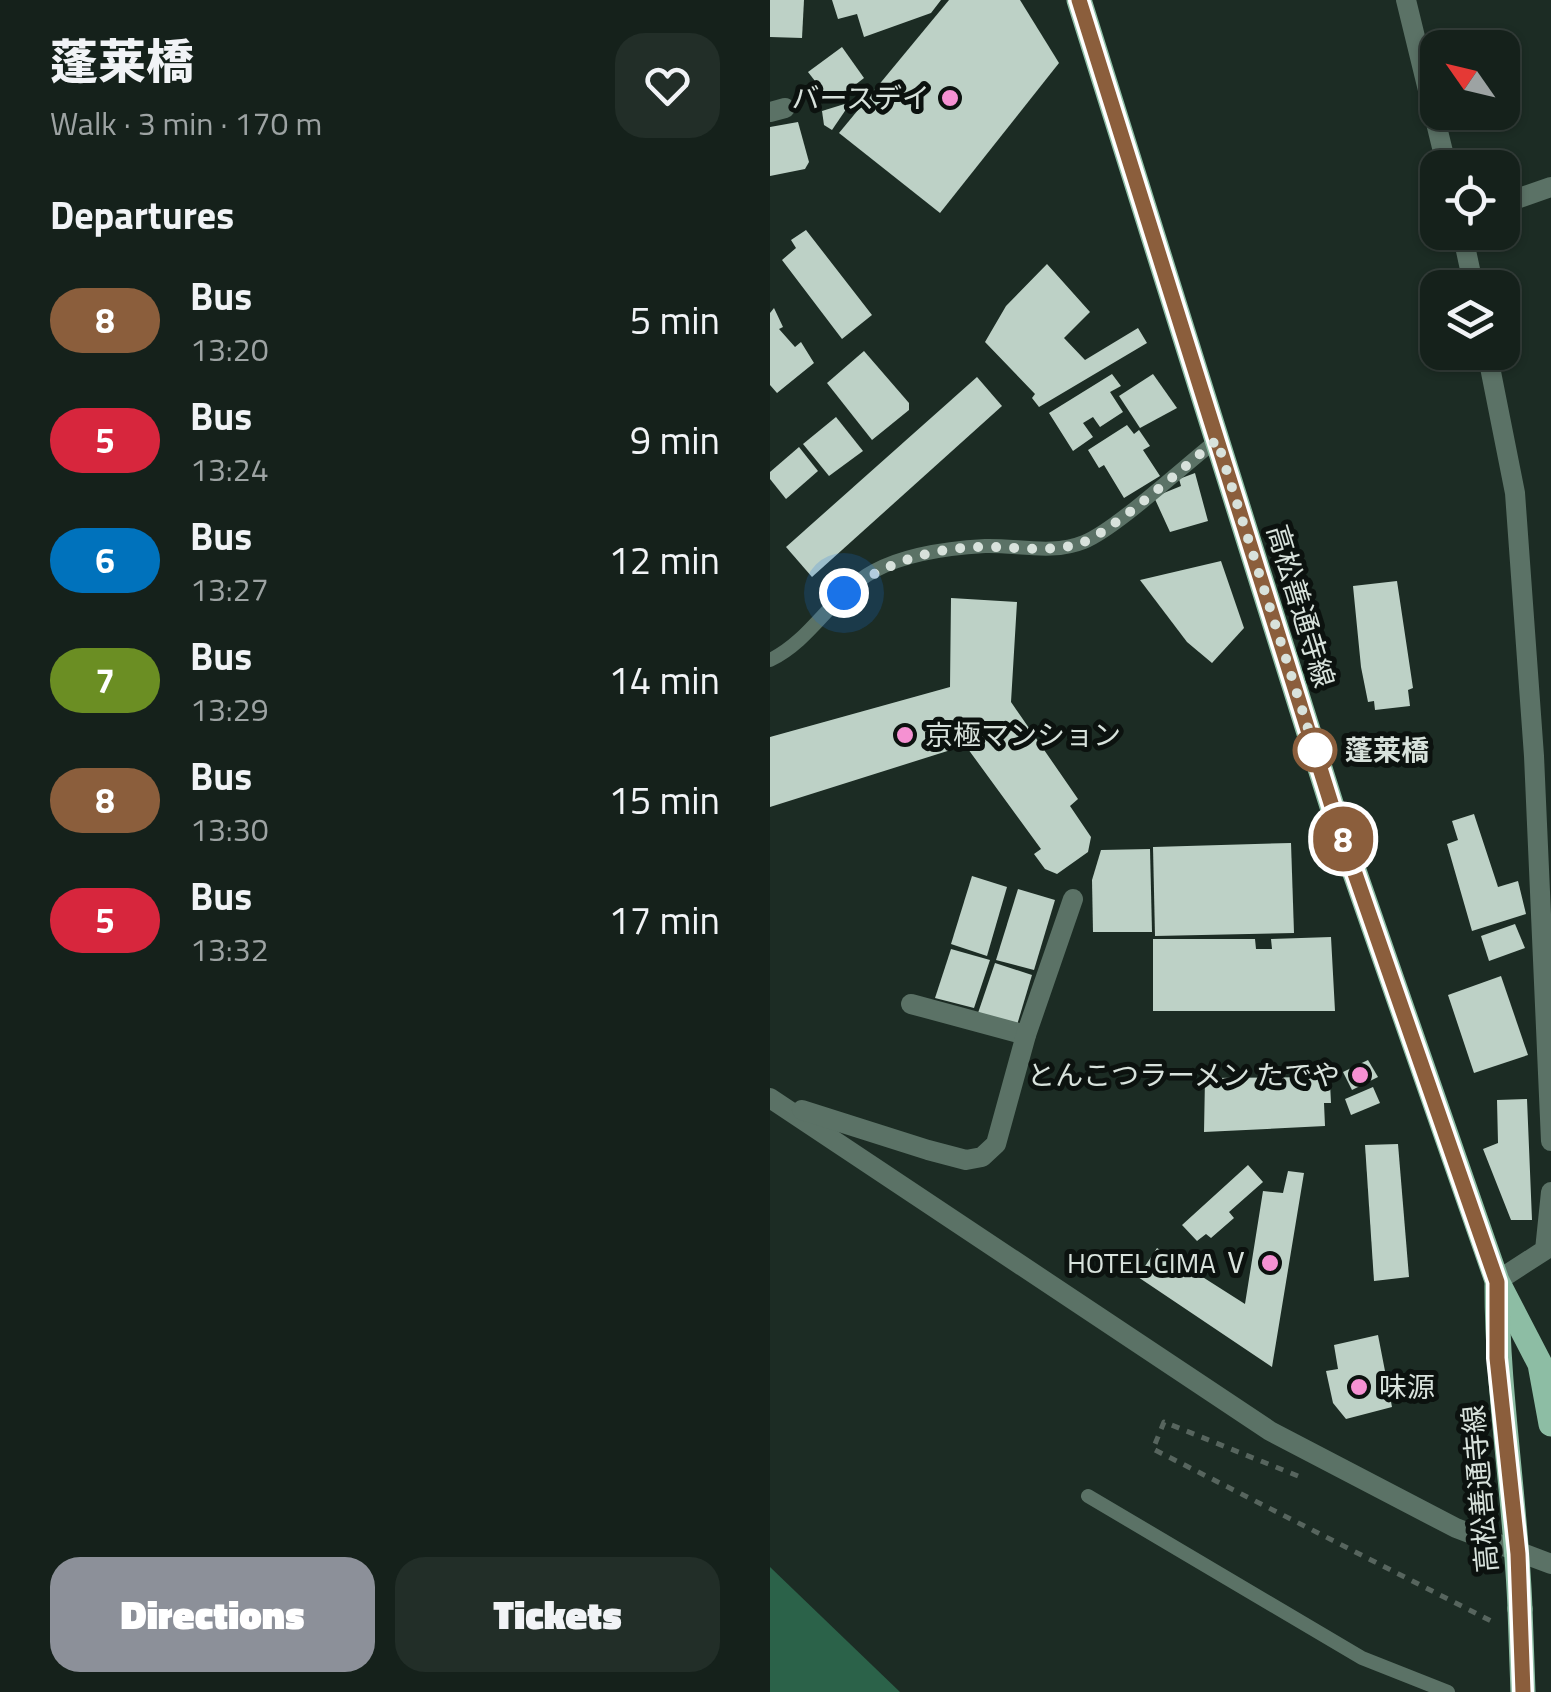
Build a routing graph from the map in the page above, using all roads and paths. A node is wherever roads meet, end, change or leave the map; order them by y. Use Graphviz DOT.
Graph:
graph roads {
  1 [pos="1080,0"];
  2 [pos="1406,0"];
  3 [pos="1443,150"];
  4 [pos="1551,187"];
  5 [pos="1520,198"];
  6 [pos="1491,370"];
  7 [pos="1217,440"];
  8 [pos="770,660"];
  9 [pos="1544,826"];
  10 [pos="1073,900"];
  11 [pos="912,1004"];
  12 [pos="1026,1036"];
  13 [pos="773,1100"];
  14 [pos="1551,1141"];
  15 [pos="1551,1192"];
  16 [pos="1497,1282"];
  17 [pos="1551,1424"];
  18 [pos="1332,1462"];
  19 [pos="1088,1496"];
  20 [pos="1518,1554"];
  21 [pos="1551,1564"];
  22 [pos="1509,1617"];
  23 [pos="1448,1692"];
  24 [pos="1523,1692"];
  1 -- 7 [label="main road, 高松善通寺線"];
  2 -- 3 [label="street"];
  4 -- 5 [label="street"];
  6 -- 9 [label="street"];
  7 -- 8 [label="lane"];
  7 -- 16 [label="main road, 高松善通寺線"];
  9 -- 14 [label="street"];
  10 -- 12 [label="street"];
  11 -- 12 [label="street"];
  12 -- 13 [label="street"];
  13 -- 18 [label="street"];
  15 -- 16 [label="street"];
  16 -- 17 [label="main road, 高松善通寺線"];
  16 -- 20 [label="main road, 高松善通寺線"];
  18 -- 20 [label="street"];
  18 -- 22 [label="path"];
  19 -- 23 [label="lane"];
  20 -- 21 [label="street"];
  20 -- 22 [label="main road, 高松善通寺線"];
  22 -- 24 [label="main road, 高松善通寺線, bridge"];
}
